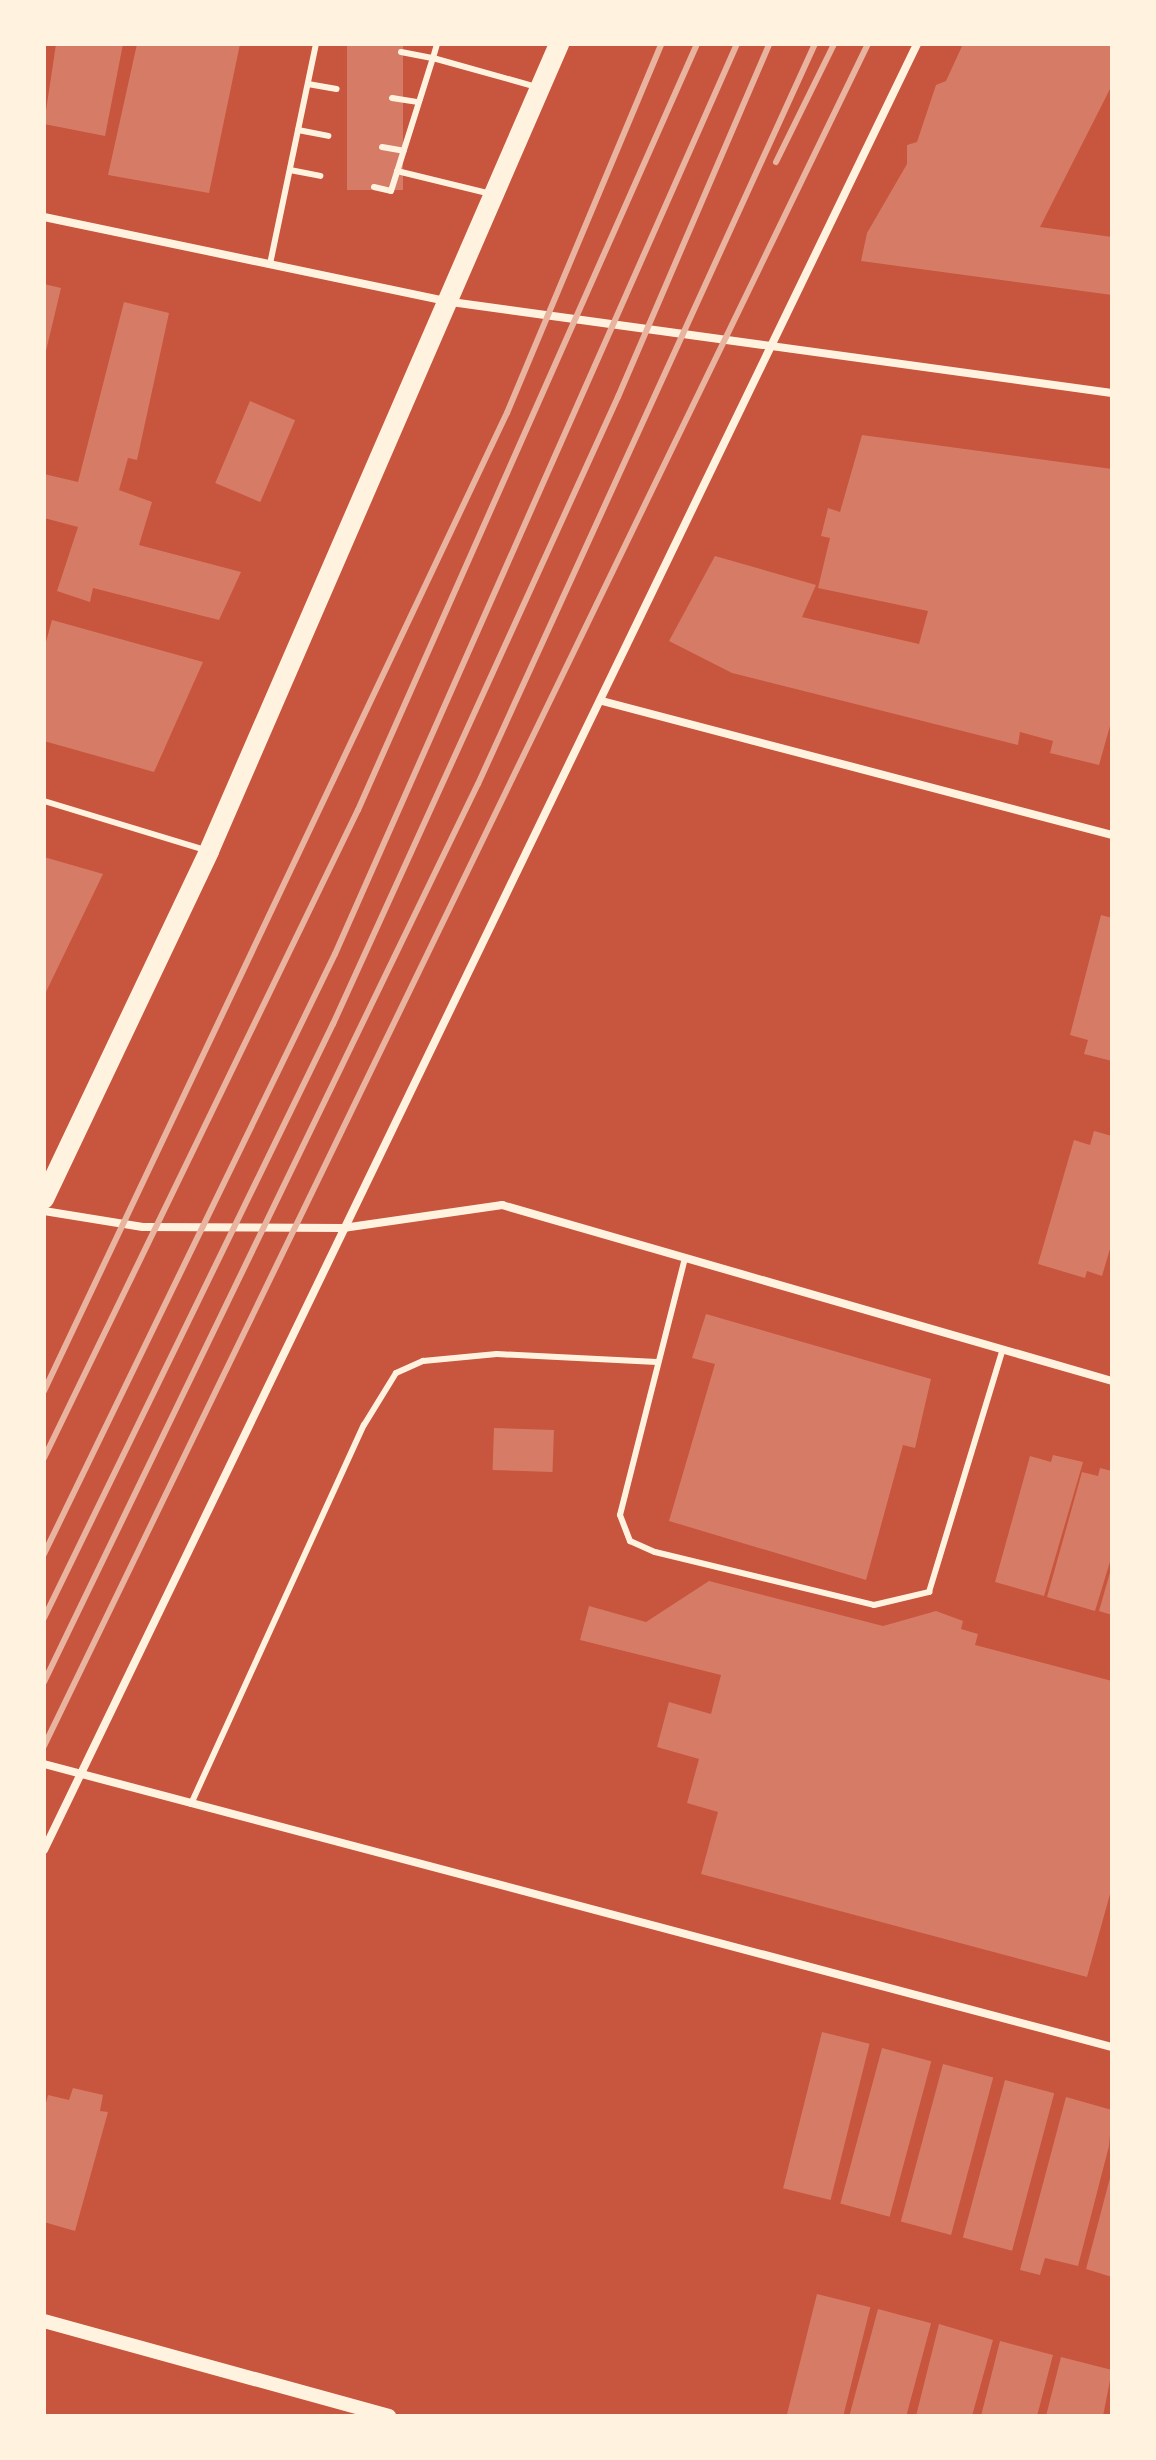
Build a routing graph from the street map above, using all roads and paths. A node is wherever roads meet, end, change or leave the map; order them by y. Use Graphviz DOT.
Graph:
graph roads {
  1 [pos="316,44"];
  2 [pos="437,44"];
  3 [pos="559,44"];
  4 [pos="917,44"];
  5 [pos="401,52"];
  6 [pos="433,58"];
  7 [pos="308,84"];
  8 [pos="541,88"];
  9 [pos="337,89"];
  10 [pos="392,98"];
  11 [pos="417,102"];
  12 [pos="298,130"];
  13 [pos="328,136"];
  14 [pos="382,147"];
  15 [pos="404,151"];
  16 [pos="290,170"];
  17 [pos="397,171"];
  18 [pos="320,176"];
  19 [pos="374,187"];
  20 [pos="495,195"];
  21 [pos="44,217"];
  22 [pos="270,264"];
  23 [pos="451,302"];
  24 [pos="770,349"];
  25 [pos="1112,393"];
  26 [pos="602,701"];
  27 [pos="44,801"];
  28 [pos="1112,835"];
  29 [pos="209,851"];
  30 [pos="44,1199"];
  31 [pos="44,1211"];
  32 [pos="343,1228"];
  33 [pos="685,1258"];
  34 [pos="1002,1351"];
  35 [pos="657,1362"];
  36 [pos="1112,1381"];
  37 [pos="44,1764"];
  38 [pos="82,1773"];
  39 [pos="191,1804"];
  40 [pos="44,1850"];
  41 [pos="1112,2047"];
  42 [pos="44,2321"];
  43 [pos="389,2416"];
  1 -- 7 [label="lane"];
  2 -- 6 [label="lane"];
  3 -- 8 [label="main road"];
  4 -- 24 [label="street"];
  5 -- 6 [label="lane"];
  6 -- 8 [label="lane"];
  6 -- 11 [label="lane"];
  7 -- 9 [label="lane"];
  7 -- 12 [label="lane"];
  8 -- 20 [label="main road"];
  10 -- 11 [label="lane"];
  11 -- 15 [label="lane"];
  12 -- 13 [label="lane"];
  12 -- 16 [label="lane"];
  14 -- 15 [label="lane"];
  15 -- 17 [label="lane"];
  16 -- 18 [label="lane"];
  16 -- 22 [label="lane"];
  17 -- 19 [label="lane"];
  17 -- 20 [label="lane"];
  20 -- 23 [label="main road"];
  21 -- 22 [label="street"];
  22 -- 23 [label="street"];
  23 -- 24 [label="street"];
  23 -- 29 [label="main road"];
  24 -- 25 [label="street"];
  24 -- 26 [label="street"];
  26 -- 28 [label="street"];
  26 -- 32 [label="street"];
  27 -- 29 [label="lane"];
  29 -- 30 [label="main road"];
  31 -- 32 [label="street"];
  32 -- 33 [label="street"];
  32 -- 38 [label="street"];
  33 -- 34 [label="street"];
  33 -- 35 [label="lane"];
  34 -- 35 [label="lane"];
  34 -- 36 [label="street"];
  35 -- 39 [label="lane"];
  37 -- 38 [label="street"];
  38 -- 39 [label="street"];
  38 -- 40 [label="street"];
  39 -- 41 [label="street"];
  42 -- 43 [label="street"];
}
